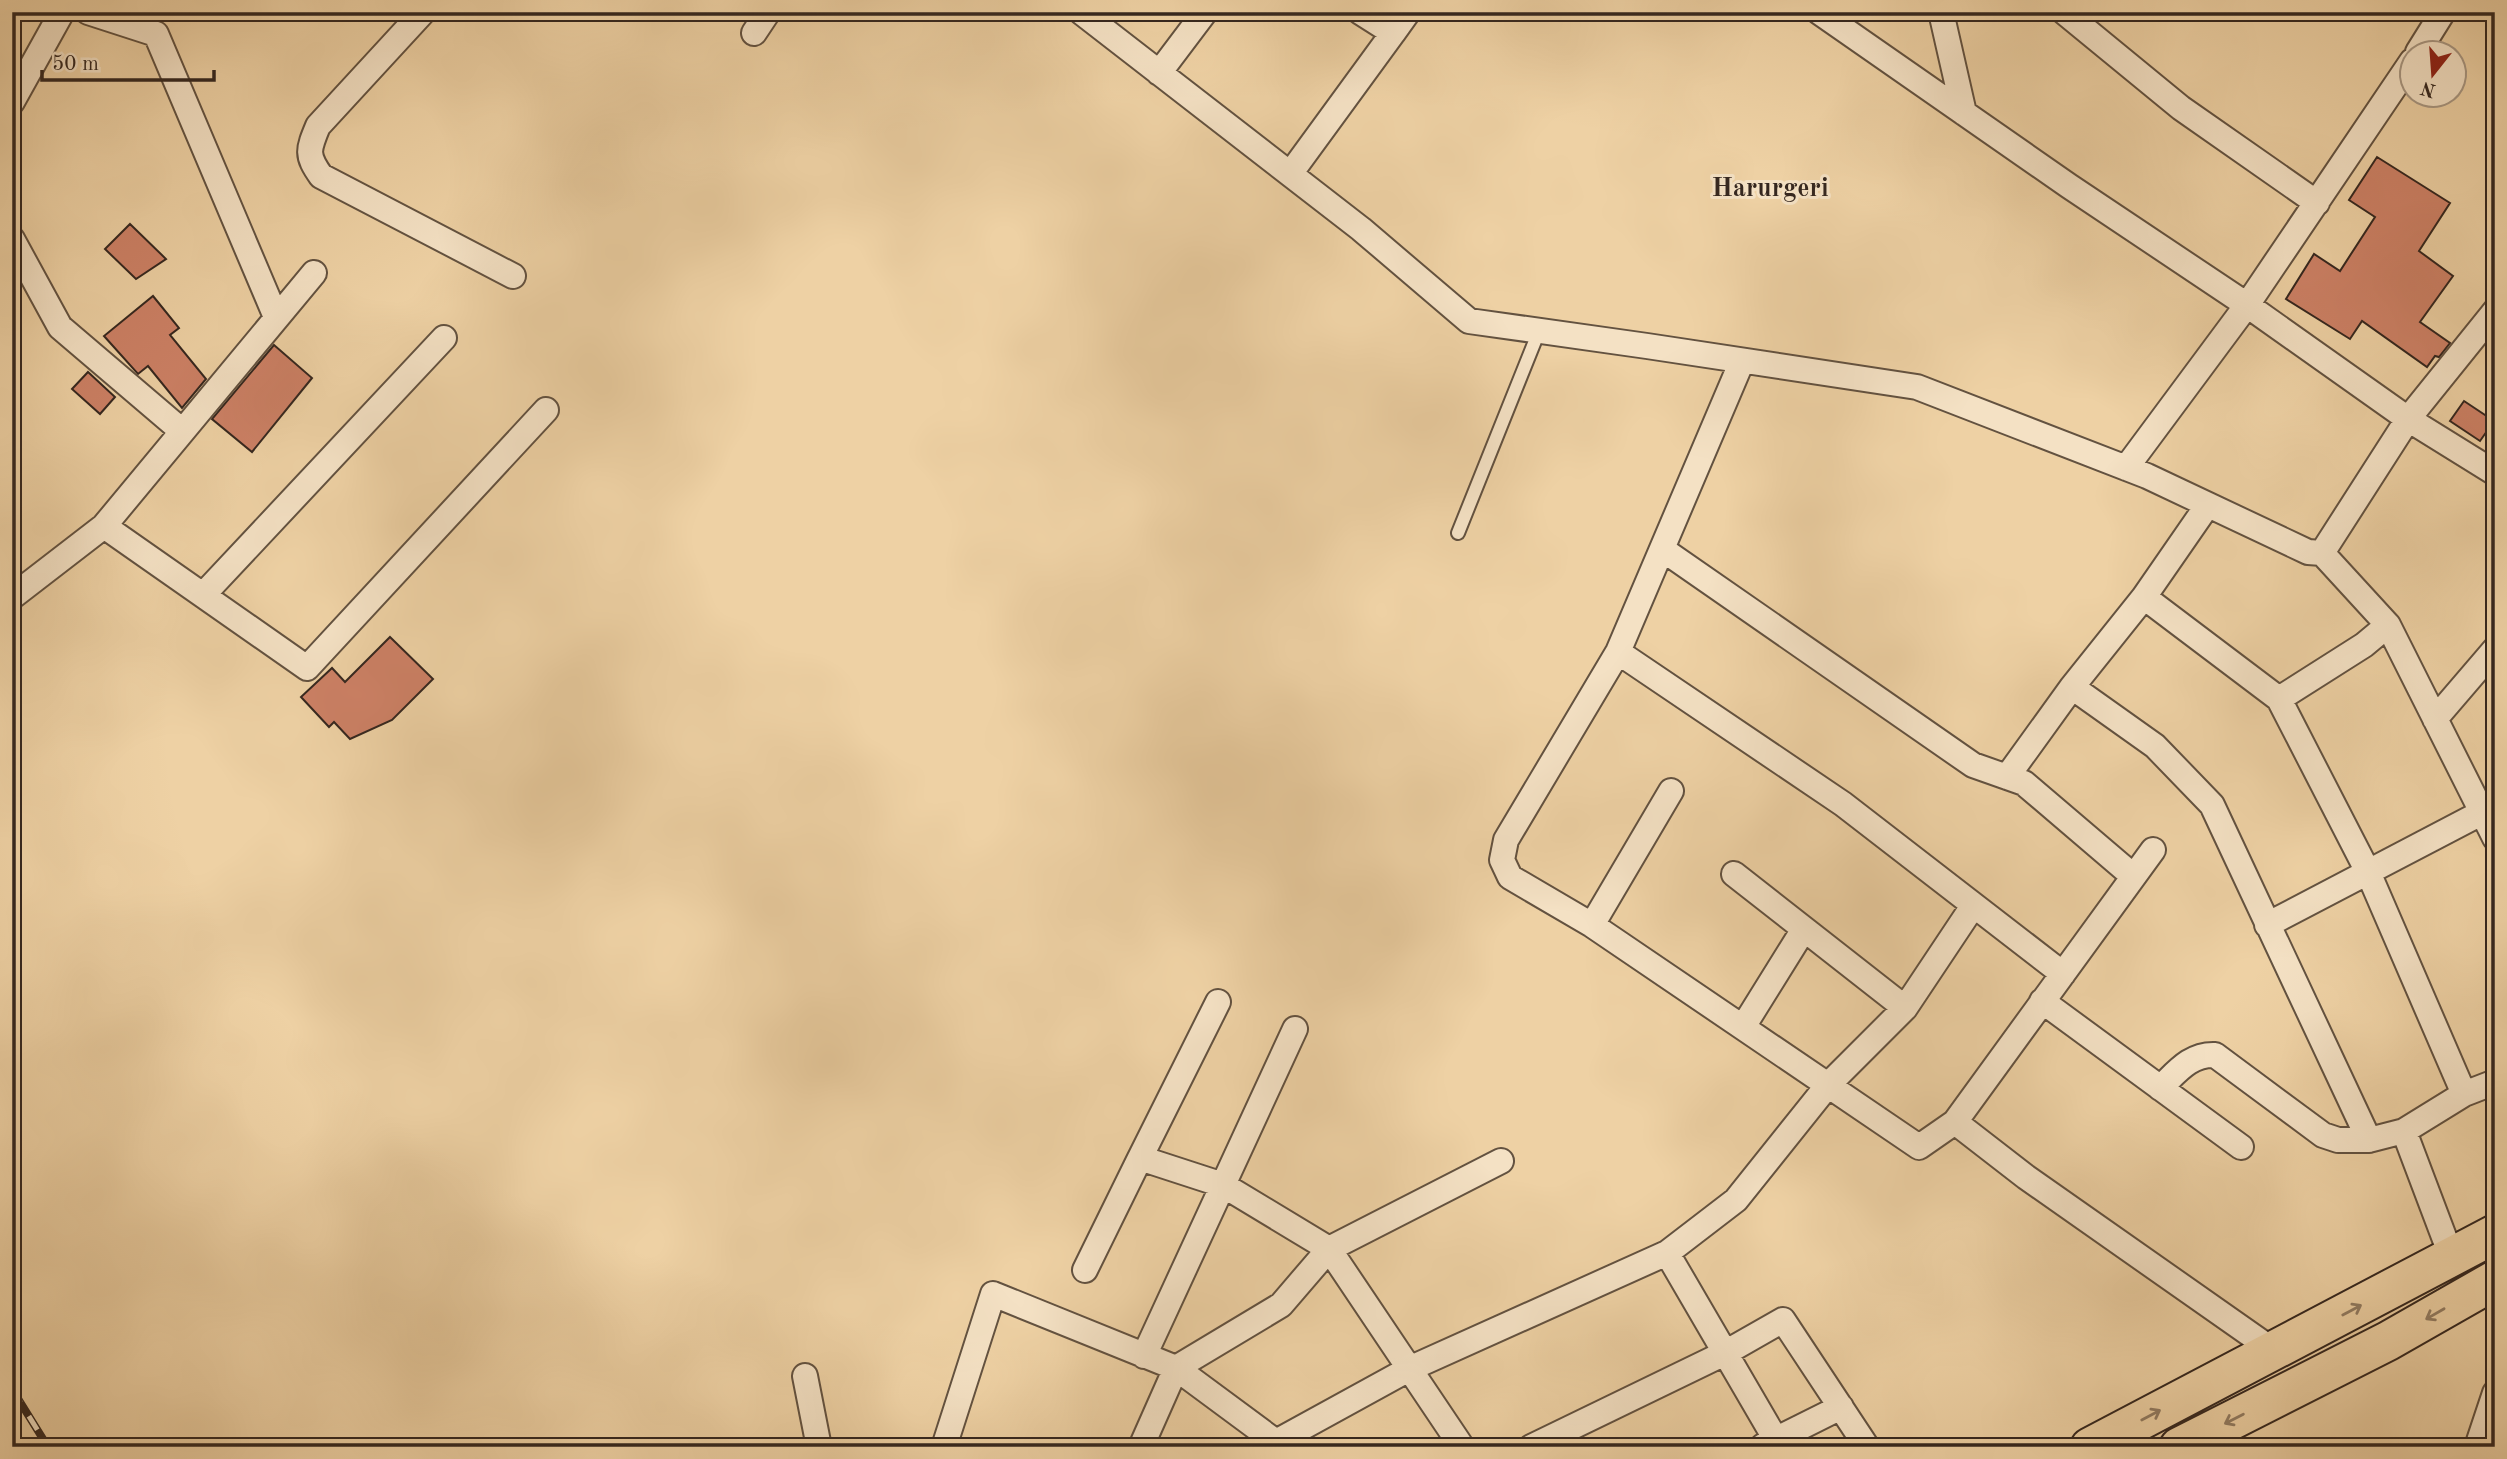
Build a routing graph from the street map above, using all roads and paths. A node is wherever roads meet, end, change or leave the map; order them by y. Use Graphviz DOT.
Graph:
graph roads {
  1 [pos="62,12"];
  2 [pos="88,12"];
  3 [pos="423,12"];
  4 [pos="768,12"];
  5 [pos="1205,12"];
  6 [pos="1360,12"];
  7 [pos="1408,12"];
  8 [pos="1819,12"];
  9 [pos="1941,12"];
  10 [pos="2064,12"];
  11 [pos="1085,13"];
  12 [pos="2442,13"];
  13 [pos="754,33"];
  14 [pos="1393,33"];
  15 [pos="2427,38"];
  16 [pos="1159,72"];
  17 [pos="2398,83"];
  18 [pos="12,102"];
  19 [pos="1964,113"];
  20 [pos="1290,174"];
  21 [pos="2317,203"];
  22 [pos="12,239"];
  23 [pos="314,273"];
  24 [pos="513,276"];
  25 [pos="2248,305"];
  26 [pos="2495,311"];
  27 [pos="276,317"];
  28 [pos="1539,331"];
  29 [pos="444,338"];
  30 [pos="1742,360"];
  31 [pos="547,410"];
  32 [pos="2408,419"];
  33 [pos="183,431"];
  34 [pos="2126,468"];
  35 [pos="2495,473"];
  36 [pos="2207,506"];
  37 [pos="104,526"];
  38 [pos="1458,533"];
  39 [pos="1662,549"];
  40 [pos="2322,553"];
  41 [pos="203,595"];
  42 [pos="12,597"];
  43 [pos="2144,597"];
  44 [pos="2388,625"];
  45 [pos="2495,649"];
  46 [pos="1618,652"];
  47 [pos="2072,687"];
  48 [pos="2279,699"];
  49 [pos="2435,719"];
  50 [pos="2007,777"];
  51 [pos="1671,791"];
  52 [pos="2481,813"];
  53 [pos="2495,838"];
  54 [pos="2153,850"];
  55 [pos="2368,872"];
  56 [pos="1734,874"];
  57 [pos="2133,876"];
  58 [pos="1973,906"];
  59 [pos="1592,925"];
  60 [pos="2267,925"];
  61 [pos="1804,929"];
  62 [pos="2063,974"];
  63 [pos="2042,1001"];
  64 [pos="1217,1002"];
  65 [pos="1905,1008"];
  66 [pos="1742,1027"];
  67 [pos="1294,1029"];
  68 [pos="2495,1082"];
  69 [pos="1828,1085"];
  70 [pos="2160,1087"];
  71 [pos="2465,1094"];
  72 [pos="1955,1122"];
  73 [pos="2404,1131"];
  74 [pos="2369,1140"];
  75 [pos="2241,1147"];
  76 [pos="1140,1158"];
  77 [pos="1501,1161"];
  78 [pos="1223,1185"];
  79 [pos="2495,1234"];
  80 [pos="1329,1249"];
  81 [pos="1667,1253"];
  82 [pos="2452,1258"];
  83 [pos="1085,1270"];
  84 [pos="2495,1280"];
  85 [pos="2274,1351"];
  86 [pos="1725,1353"];
  87 [pos="1144,1356"];
  88 [pos="1176,1368"];
  89 [pos="1409,1369"];
  90 [pos="805,1376"];
  91 [pos="2495,1393"];
  92 [pos="1841,1407"];
  93 [pos="1769,1443"];
  94 [pos="1278,1445"];
  95 [pos="819,1447"];
  96 [pos="944,1447"];
  97 [pos="1141,1447"];
  98 [pos="1462,1447"];
  99 [pos="1531,1447"];
  100 [pos="1867,1447"];
  101 [pos="2090,1447"];
  102 [pos="2179,1447"];
  103 [pos="2477,1447"];
  1 -- 18 [label="street"];
  2 -- 27 [label="street"];
  3 -- 24 [label="street"];
  4 -- 13 [label="street"];
  5 -- 16 [label="street"];
  6 -- 14 [label="street"];
  7 -- 14 [label="street"];
  8 -- 19 [label="street"];
  9 -- 19 [label="street"];
  10 -- 21 [label="street"];
  11 -- 16 [label="street"];
  12 -- 15 [label="street"];
  14 -- 20 [label="street"];
  16 -- 20 [label="street"];
  17 -- 21 [label="street"];
  19 -- 25 [label="street"];
  20 -- 28 [label="street"];
  21 -- 25 [label="street"];
  22 -- 33 [label="street"];
  23 -- 27 [label="street"];
  25 -- 32 [label="street"];
  25 -- 34 [label="street"];
  26 -- 32 [label="street"];
  27 -- 33 [label="street"];
  28 -- 30 [label="street"];
  28 -- 38 [label="lane"];
  29 -- 41 [label="street"];
  30 -- 34 [label="street"];
  30 -- 39 [label="street"];
  31 -- 41 [label="street"];
  32 -- 35 [label="street"];
  32 -- 40 [label="street"];
  33 -- 37 [label="street"];
  34 -- 36 [label="street"];
  36 -- 40 [label="street"];
  36 -- 43 [label="street"];
  37 -- 41 [label="street"];
  37 -- 42 [label="street"];
  39 -- 46 [label="street"];
  39 -- 50 [label="street"];
  40 -- 44 [label="street"];
  43 -- 47 [label="street"];
  43 -- 48 [label="street"];
  44 -- 48 [label="street"];
  44 -- 49 [label="street"];
  45 -- 49 [label="street"];
  46 -- 58 [label="street"];
  46 -- 59 [label="street"];
  47 -- 50 [label="street"];
  47 -- 60 [label="street"];
  48 -- 55 [label="street"];
  49 -- 52 [label="street"];
  50 -- 57 [label="street"];
  51 -- 59 [label="street"];
  52 -- 53 [label="street"];
  52 -- 55 [label="street"];
  54 -- 57 [label="street"];
  55 -- 60 [label="street"];
  55 -- 71 [label="street"];
  56 -- 61 [label="street"];
  57 -- 62 [label="street"];
  58 -- 62 [label="street"];
  58 -- 65 [label="street"];
  59 -- 66 [label="street"];
  60 -- 74 [label="street"];
  61 -- 65 [label="street"];
  61 -- 66 [label="street"];
  62 -- 63 [label="street"];
  63 -- 70 [label="street"];
  63 -- 72 [label="street"];
  64 -- 76 [label="street"];
  65 -- 69 [label="street"];
  66 -- 69 [label="street"];
  67 -- 78 [label="street"];
  68 -- 71 [label="street"];
  69 -- 72 [label="street"];
  69 -- 81 [label="street"];
  70 -- 74 [label="street"];
  70 -- 75 [label="street"];
  71 -- 73 [label="street"];
  72 -- 85 [label="street"];
  73 -- 74 [label="street"];
  73 -- 82 [label="street"];
  76 -- 78 [label="street"];
  76 -- 83 [label="street"];
  77 -- 80 [label="street"];
  78 -- 80 [label="street"];
  78 -- 87 [label="street"];
  79 -- 82 [label="main road"];
  80 -- 88 [label="street"];
  80 -- 89 [label="street"];
  81 -- 86 [label="street"];
  81 -- 89 [label="street"];
  85 -- 82 [label="main road, one-way"];
  84 -- 102 [label="main road, one-way"];
  101 -- 85 [label="main road, one-way"];
  86 -- 92 [label="street"];
  86 -- 93 [label="street"];
  86 -- 99 [label="street"];
  87 -- 88 [label="street"];
  87 -- 96 [label="street"];
  88 -- 94 [label="street"];
  88 -- 97 [label="street"];
  89 -- 94 [label="street"];
  89 -- 98 [label="street"];
  90 -- 95 [label="street"];
  91 -- 103 [label="street"];
  92 -- 93 [label="street"];
  92 -- 100 [label="street"];
}
